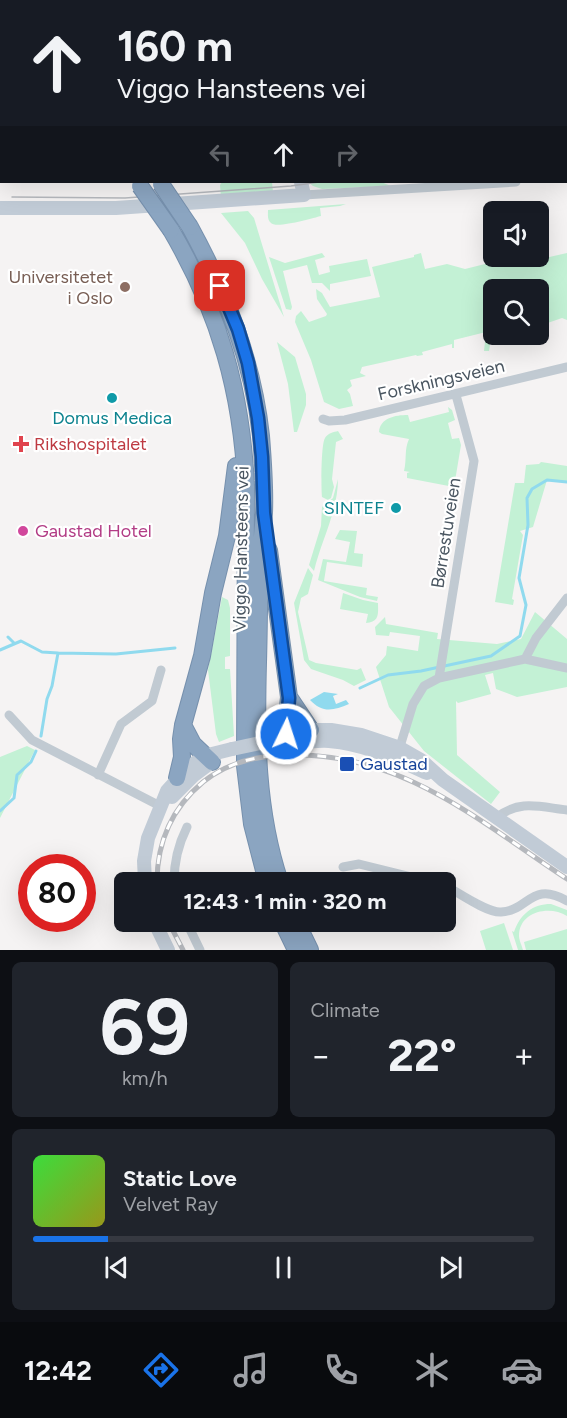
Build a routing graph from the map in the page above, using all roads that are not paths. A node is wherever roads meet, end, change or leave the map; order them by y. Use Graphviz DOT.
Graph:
graph roads {
  1 [pos="160,183"];
  2 [pos="492,183"];
  3 [pos="138,184"];
  4 [pos="299,191"];
  5 [pos="0,208"];
  6 [pos="207,300"];
  7 [pos="567,367"];
  8 [pos="456,395"];
  9 [pos="323,418"];
  10 [pos="264,513"];
  11 [pos="567,598"];
  12 [pos="525,659"];
  13 [pos="567,668"];
  14 [pos="161,670"];
  15 [pos="440,676"];
  16 [pos="289,698"];
  17 [pos="9,715"];
  18 [pos="183,725"];
  19 [pos="311,730"];
  20 [pos="280,739"];
  21 [pos="398,753"];
  22 [pos="218,755"];
  23 [pos="98,775"];
  24 [pos="177,778"];
  25 [pos="162,807"];
  26 [pos="567,810"];
  27 [pos="496,818"];
  28 [pos="188,827"];
  29 [pos="343,867"];
  30 [pos="567,867"];
  31 [pos="145,872"];
  32 [pos="174,872"];
  33 [pos="264,872"];
  34 [pos="277,872"];
  35 [pos="391,872"];
  36 [pos="456,891"];
  37 [pos="567,901"];
  38 [pos="159,932"];
  39 [pos="191,932"];
  40 [pos="287,932"];
  41 [pos="301,932"];
  42 [pos="168,950"];
  43 [pos="200,950"];
  44 [pos="296,950"];
  45 [pos="310,950"];
  1 -- 10 [label="highway, Viggo Hansteens vei, bridge"];
  2 -- 4 [label="street"];
  3 -- 6 [label="highway, Viggo Hansteens vei, bridge"];
  4 -- 5 [label="main road"];
  6 -- 18 [label="highway"];
  6 -- 33 [label="highway, Viggo Hansteens vei"];
  7 -- 8 [label="street, Forskningsveien"];
  8 -- 9 [label="street, Forskningsveien"];
  8 -- 15 [label="street, Børrestuveien"];
  10 -- 16 [label="highway"];
  10 -- 34 [label="highway, Viggo Hansteens vei"];
  11 -- 12 [label="street"];
  12 -- 13 [label="street"];
  12 -- 15 [label="street"];
  14 -- 23 [label="street"];
  15 -- 21 [label="street"];
  16 -- 19 [label="highway"];
  16 -- 20 [label="highway"];
  17 -- 23 [label="street"];
  18 -- 22 [label="highway"];
  18 -- 24 [label="highway"];
  19 -- 20 [label="main road"];
  19 -- 21 [label="main road"];
  20 -- 21 [label="main road"];
  20 -- 22 [label="main road, bridge"];
  21 -- 27 [label="main road"];
  22 -- 24 [label="main road"];
  22 -- 25 [label="main road"];
  23 -- 25 [label="street"];
  24 -- 25 [label="main road"];
  25 -- 31 [label="main road"];
  26 -- 27 [label="street"];
  27 -- 30 [label="main road"];
  28 -- 32 [label="street"];
  29 -- 35 [label="street"];
  36 -- 37 [label="street"];
  38 -- 42 [label="main road"];
  39 -- 43 [label="street"];
  40 -- 44 [label="highway"];
  41 -- 45 [label="highway"];
}
